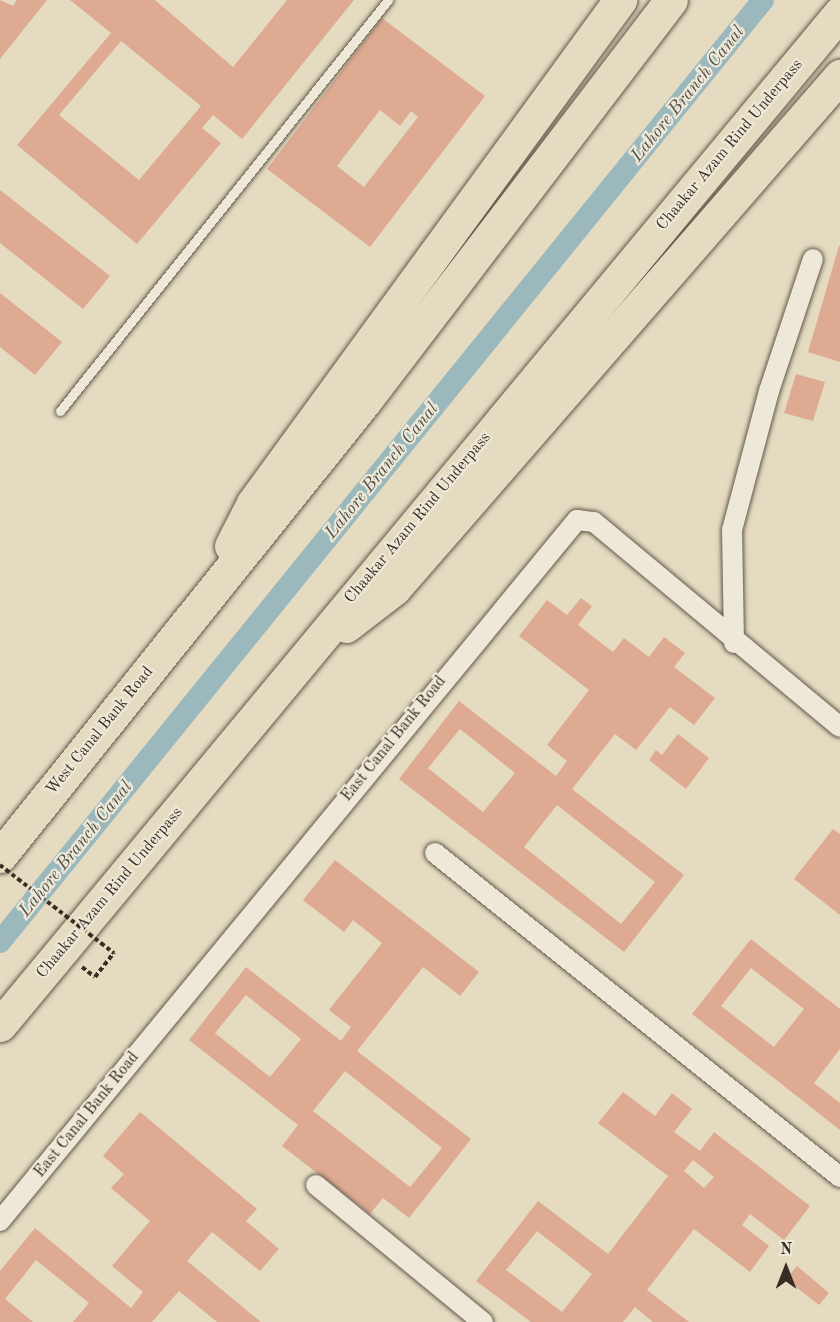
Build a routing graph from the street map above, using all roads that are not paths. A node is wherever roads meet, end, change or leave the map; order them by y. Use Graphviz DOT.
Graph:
graph roads {
  1 [pos="388,0"];
  2 [pos="620,0"];
  3 [pos="671,0"];
  4 [pos="840,13"];
  5 [pos="840,76"];
  6 [pos="813,259"];
  7 [pos="60,411"];
  8 [pos="200,607"];
  9 [pos="734,643"];
  10 [pos="295,666"];
  11 [pos="840,727"];
  12 [pos="435,853"];
  13 [pos="0,856"];
  14 [pos="0,1025"];
  15 [pos="840,1177"];
  16 [pos="316,1185"];
  17 [pos="0,1221"];
  18 [pos="483,1322"];
  1 -- 7 [label="lane"];
  2 -- 8 [label="highway"];
  3 -- 8 [label="highway"];
  4 -- 10 [label="highway, Chaakar Azam Rind Underpass"];
  5 -- 10 [label="highway"];
  6 -- 9 [label="street"];
  8 -- 13 [label="highway, West Canal Bank Road"];
  9 -- 11 [label="street, East Canal Bank Road"];
  9 -- 17 [label="street, East Canal Bank Road"];
  10 -- 14 [label="highway, Chaakar Azam Rind Underpass"];
  12 -- 15 [label="street"];
  16 -- 18 [label="street"];
}
